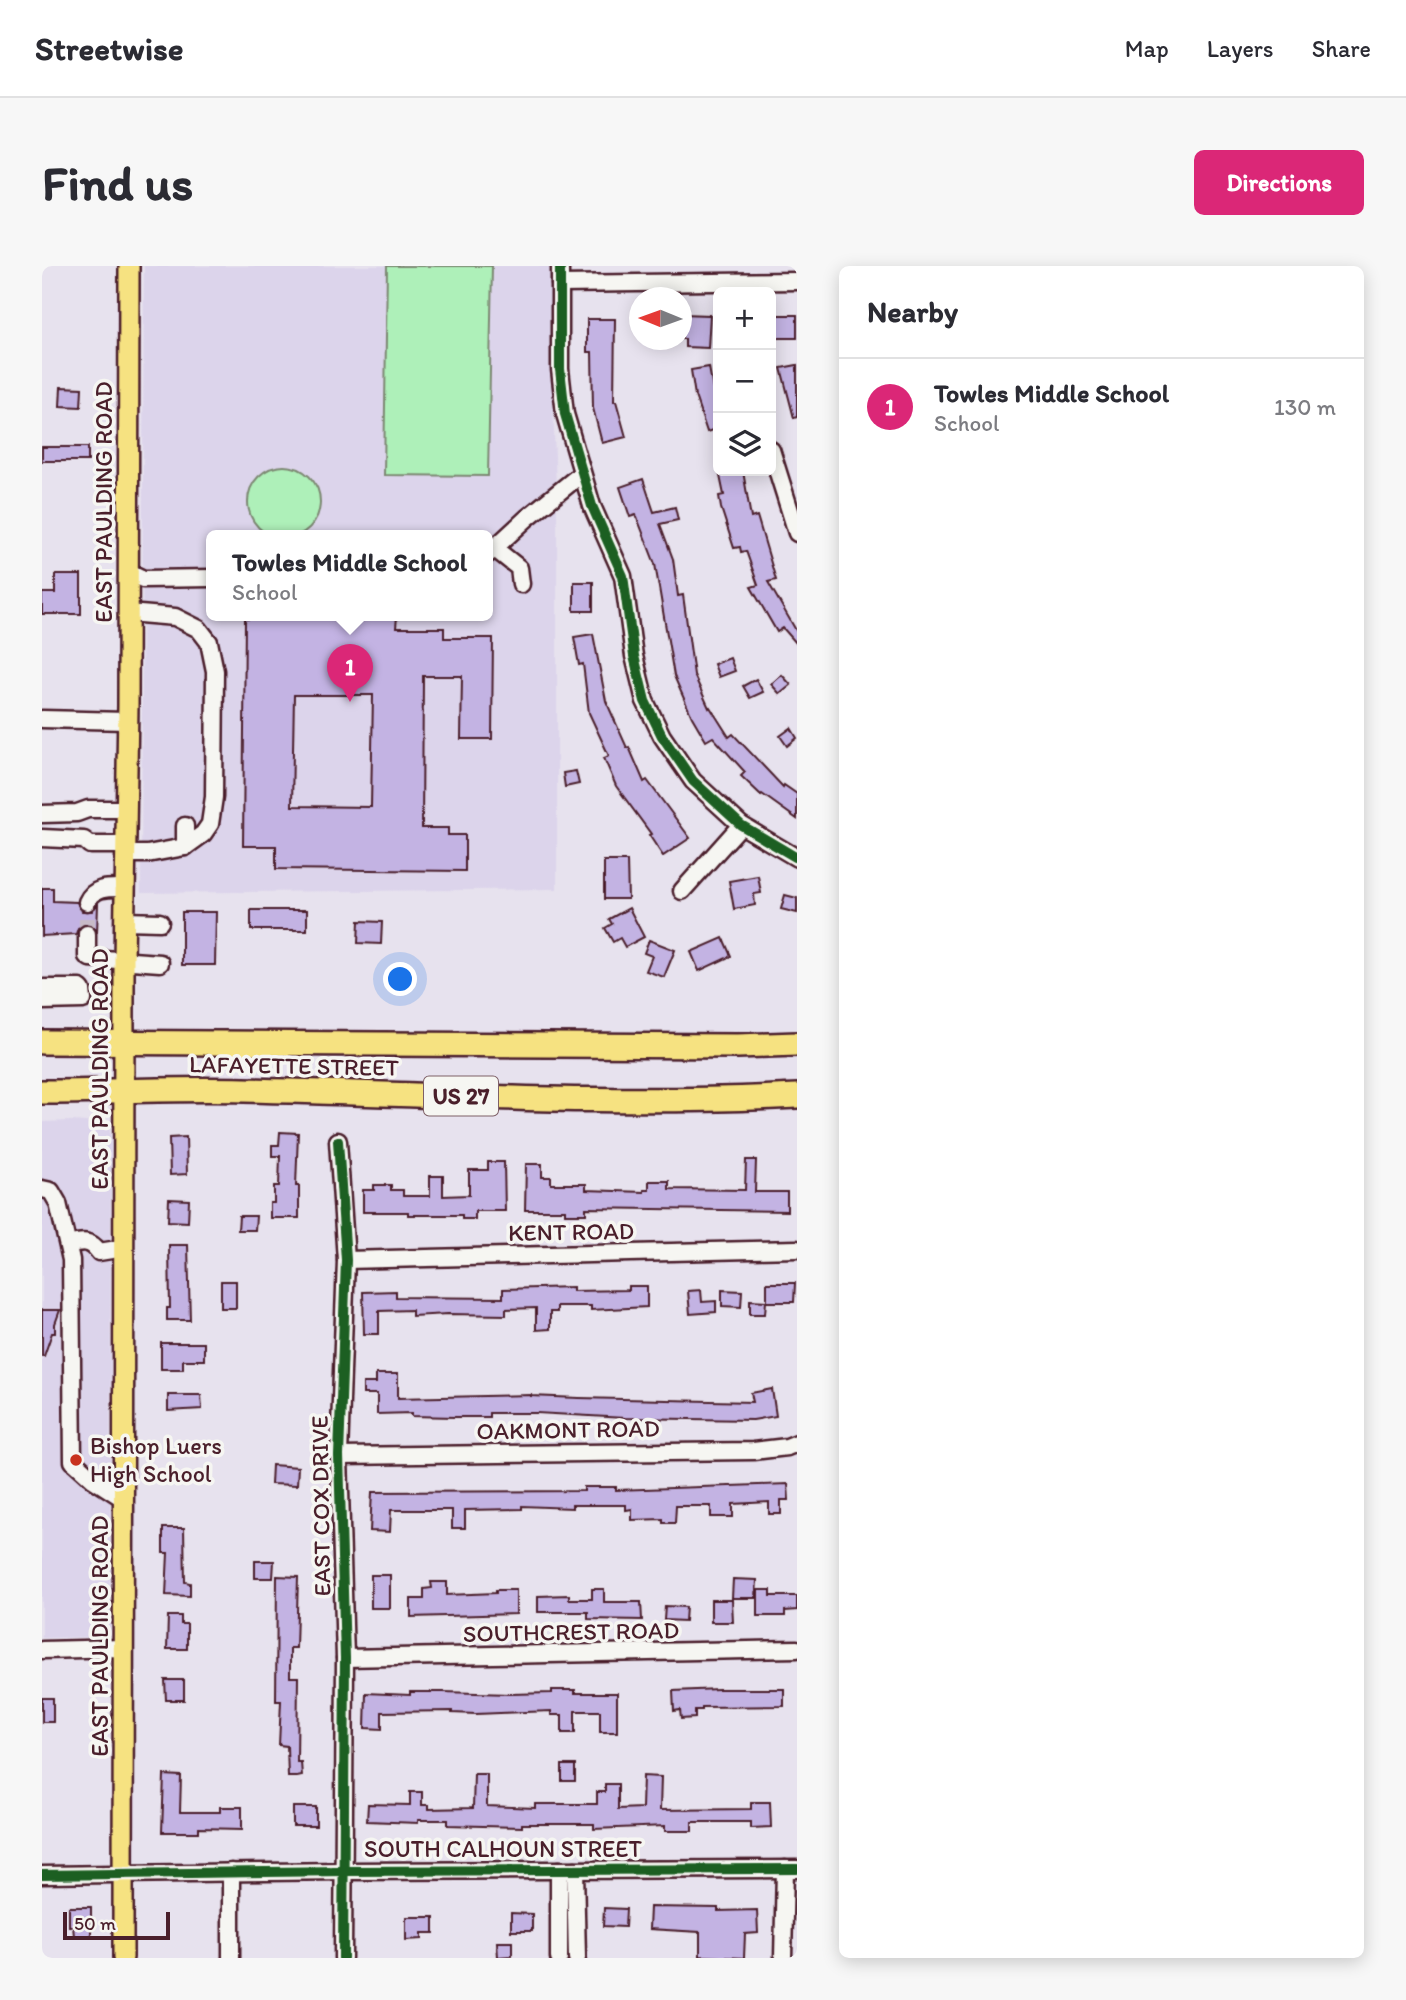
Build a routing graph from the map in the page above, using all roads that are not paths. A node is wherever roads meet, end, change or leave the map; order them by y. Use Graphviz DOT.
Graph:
graph roads {
  1 [pos="130,266"];
  2 [pos="560,266"];
  3 [pos="797,281"];
  4 [pos="560,284"];
  5 [pos="738,287"];
  6 [pos="776,466"];
  7 [pos="581,474"];
  8 [pos="797,533"];
  9 [pos="493,550"];
  10 [pos="493,553"];
  11 [pos="129,572"];
  12 [pos="206,578"];
  13 [pos="521,584"];
  14 [pos="128,613"];
  15 [pos="42,719"];
  16 [pos="127,721"];
  17 [pos="126,809"];
  18 [pos="42,814"];
  19 [pos="741,825"];
  20 [pos="185,826"];
  21 [pos="42,838"];
  22 [pos="184,847"];
  23 [pos="125,849"];
  24 [pos="797,858"];
  25 [pos="125,888"];
  26 [pos="682,891"];
  27 [pos="87,902"];
  28 [pos="125,921"];
  29 [pos="160,922"];
  30 [pos="87,934"];
  31 [pos="124,961"];
  32 [pos="160,963"];
  33 [pos="42,988"];
  34 [pos="42,1001"];
  35 [pos="42,1042"];
  36 [pos="125,1042"];
  37 [pos="797,1044"];
  38 [pos="124,1091"];
  39 [pos="42,1092"];
  40 [pos="797,1096"];
  41 [pos="338,1141"];
  42 [pos="42,1189"];
  43 [pos="124,1248"];
  44 [pos="797,1249"];
  45 [pos="70,1252"];
  46 [pos="346,1260"];
  47 [pos="797,1443"];
  48 [pos="339,1456"];
  49 [pos="124,1499"];
  50 [pos="124,1648"];
  51 [pos="797,1649"];
  52 [pos="42,1650"];
  53 [pos="345,1658"];
  54 [pos="791,1869"];
  55 [pos="567,1870"];
  56 [pos="344,1871"];
  57 [pos="231,1872"];
  58 [pos="123,1873"];
  59 [pos="42,1875"];
  60 [pos="123,1958"];
  61 [pos="231,1958"];
  62 [pos="343,1958"];
  63 [pos="559,1958"];
  64 [pos="576,1958"];
  65 [pos="783,1958"];
  1 -- 11 [label="main road, EAST PAULDING ROAD"];
  2 -- 4 [label="street"];
  3 -- 5 [label="street"];
  4 -- 5 [label="street"];
  4 -- 7 [label="street"];
  6 -- 8 [label="street"];
  7 -- 9 [label="street"];
  7 -- 19 [label="street"];
  10 -- 13 [label="street"];
  11 -- 12 [label="street"];
  11 -- 14 [label="main road, EAST PAULDING ROAD"];
  14 -- 16 [label="main road, EAST PAULDING ROAD"];
  14 -- 22 [label="street"];
  15 -- 16 [label="street"];
  16 -- 17 [label="main road, EAST PAULDING ROAD"];
  17 -- 18 [label="street"];
  17 -- 23 [label="main road, EAST PAULDING ROAD"];
  19 -- 24 [label="street"];
  19 -- 26 [label="street"];
  20 -- 22 [label="street"];
  21 -- 23 [label="street"];
  22 -- 23 [label="street"];
  23 -- 25 [label="main road, EAST PAULDING ROAD"];
  25 -- 27 [label="street"];
  25 -- 28 [label="main road, EAST PAULDING ROAD"];
  28 -- 29 [label="street"];
  28 -- 31 [label="main road, EAST PAULDING ROAD"];
  30 -- 31 [label="street"];
  31 -- 32 [label="street"];
  31 -- 36 [label="main road, EAST PAULDING ROAD"];
  33 -- 34 [label="street"];
  35 -- 36 [label="highway, LAFAYETTE STREET / US 27"];
  36 -- 37 [label="highway, LAFAYETTE STREET / US 27"];
  36 -- 38 [label="main road, EAST PAULDING ROAD"];
  38 -- 39 [label="highway, LAFAYETTE STREET / US 27"];
  38 -- 40 [label="highway, LAFAYETTE STREET / US 27"];
  38 -- 43 [label="main road, EAST PAULDING ROAD"];
  41 -- 46 [label="street, EAST COX DRIVE"];
  42 -- 45 [label="street"];
  43 -- 45 [label="street"];
  43 -- 49 [label="main road, EAST PAULDING ROAD"];
  44 -- 46 [label="street, KENT ROAD"];
  45 -- 49 [label="street"];
  46 -- 48 [label="street, EAST COX DRIVE"];
  47 -- 48 [label="street, OAKMONT ROAD"];
  48 -- 53 [label="street, EAST COX DRIVE"];
  49 -- 50 [label="main road, EAST PAULDING ROAD"];
  50 -- 52 [label="street"];
  50 -- 58 [label="main road, EAST PAULDING ROAD"];
  51 -- 53 [label="street, SOUTHCREST ROAD"];
  53 -- 56 [label="street, EAST COX DRIVE"];
  54 -- 55 [label="street, SOUTH CALHOUN STREET"];
  54 -- 65 [label="street"];
  55 -- 56 [label="street, SOUTH CALHOUN STREET"];
  55 -- 63 [label="street"];
  55 -- 64 [label="street"];
  56 -- 57 [label="street, SOUTH CALHOUN STREET"];
  56 -- 62 [label="street, EAST COX DRIVE"];
  57 -- 58 [label="street, SOUTH CALHOUN STREET"];
  57 -- 61 [label="street"];
  58 -- 59 [label="street, SOUTH CALHOUN STREET"];
  58 -- 60 [label="main road, EAST PAULDING ROAD"];
}
